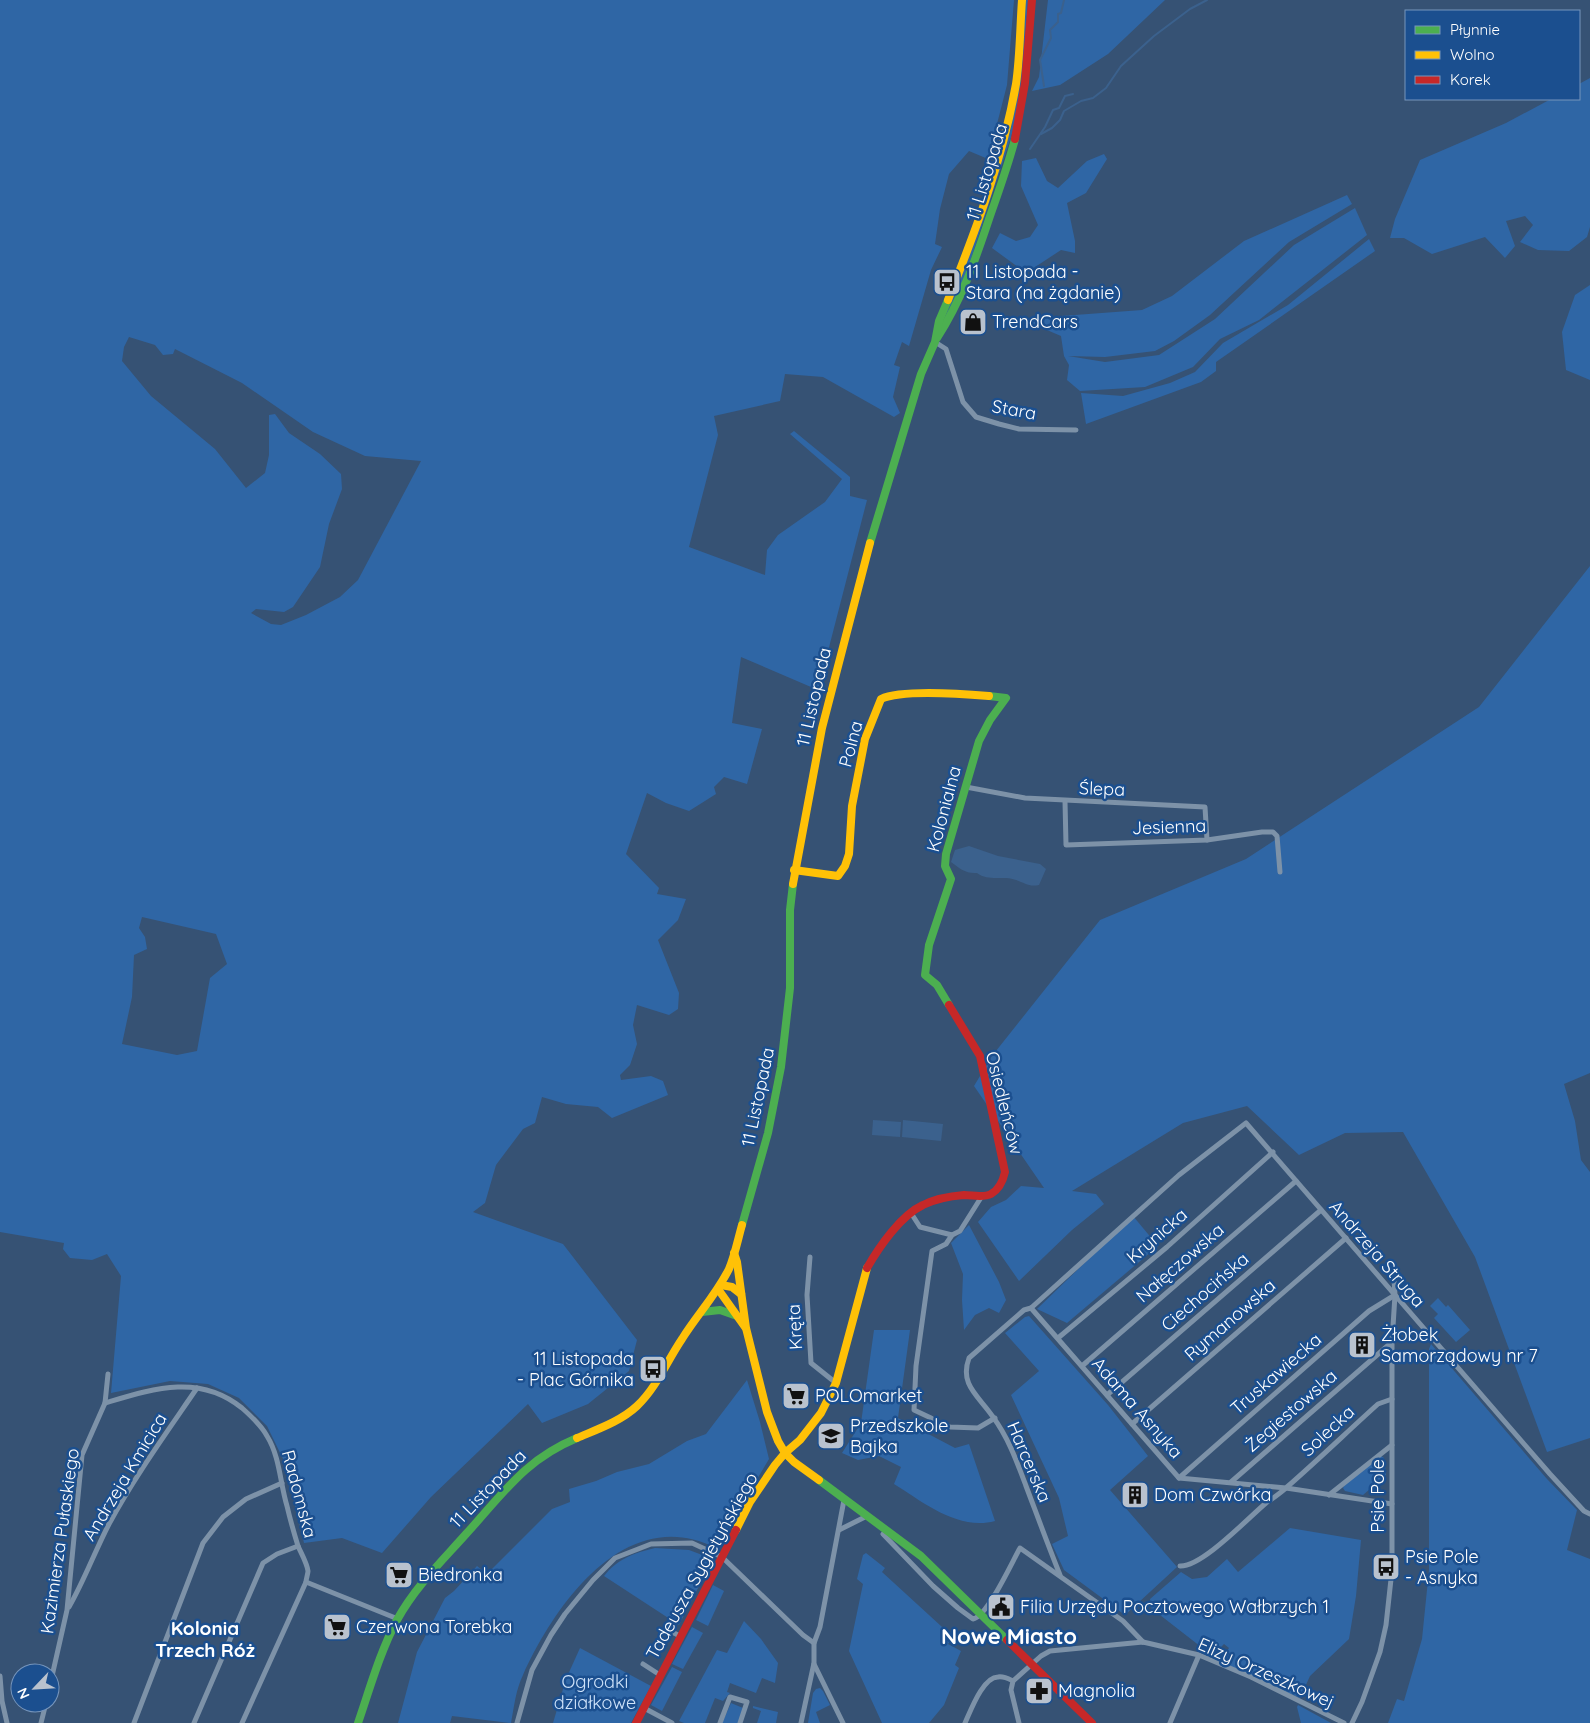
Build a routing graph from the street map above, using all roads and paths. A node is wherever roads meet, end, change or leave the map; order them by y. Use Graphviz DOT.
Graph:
graph roads {
  1 [pos="1022,0"];
  2 [pos="1032,0"];
  3 [pos="935,342"];
  4 [pos="1076,430"];
  5 [pos="1006,698"];
  6 [pos="966,788"];
  7 [pos="1065,801"];
  8 [pos="1207,840"];
  9 [pos="794,870"];
  10 [pos="1280,872"];
  11 [pos="937,985"];
  12 [pos="1272,1152"];
  13 [pos="1296,1181"];
  14 [pos="982,1196"];
  15 [pos="1321,1210"];
  16 [pos="911,1213"];
  17 [pos="952,1235"];
  18 [pos="1346,1238"];
  19 [pos="734,1253"];
  20 [pos="810,1257"];
  21 [pos="1393,1263"];
  22 [pos="720,1287"];
  23 [pos="741,1294"];
  24 [pos="1395,1295"];
  25 [pos="1032,1308"];
  26 [pos="702,1312"];
  27 [pos="738,1317"];
  28 [pos="746,1328"];
  29 [pos="1058,1338"];
  30 [pos="1392,1342"];
  31 [pos="1082,1366"];
  32 [pos="108,1374"];
  33 [pos="836,1384"];
  34 [pos="197,1388"];
  35 [pos="1107,1394"];
  36 [pos="1392,1399"];
  37 [pos="105,1403"];
  38 [pos="995,1418"];
  39 [pos="1132,1424"];
  40 [pos="1392,1445"];
  41 [pos="785,1453"];
  42 [pos="1179,1478"];
  43 [pos="1231,1482"];
  44 [pos="282,1483"];
  45 [pos="1286,1488"];
  46 [pos="1329,1495"];
  47 [pos="844,1500"];
  48 [pos="1392,1504"];
  49 [pos="1590,1514"];
  50 [pos="867,1516"];
  51 [pos="839,1530"];
  52 [pos="883,1534"];
  53 [pos="298,1546"];
  54 [pos="722,1557"];
  55 [pos="1180,1566"];
  56 [pos="1060,1575"];
  57 [pos="306,1582"];
  58 [pos="67,1610"];
  59 [pos="981,1615"];
  60 [pos="398,1619"];
  61 [pos="666,1629"];
  62 [pos="680,1636"];
  63 [pos="1143,1642"];
  64 [pos="814,1643"];
  65 [pos="1199,1655"];
  66 [pos="55,1663"];
  67 [pos="814,1663"];
  68 [pos="643,1664"];
  69 [pos="1032,1665"];
  70 [pos="660,1675"];
  71 [pos="0,1676"];
  72 [pos="810,1680"];
  73 [pos="1013,1681"];
  74 [pos="823,1682"];
  75 [pos="644,1708"];
  76 [pos="1172,1722"];
  77 [pos="7,1723"];
  78 [pos="134,1723"];
  79 [pos="194,1723"];
  80 [pos="242,1723"];
  81 [pos="358,1723"];
  82 [pos="517,1723"];
  83 [pos="636,1723"];
  84 [pos="672,1723"];
  85 [pos="720,1723"];
  86 [pos="740,1723"];
  87 [pos="801,1723"];
  88 [pos="843,1723"];
  89 [pos="965,1723"];
  90 [pos="1019,1723"];
  91 [pos="1092,1723"];
  92 [pos="1344,1723"];
  93 [pos="1352,1723"];
  1 -- 3 [label="street, 11 Listopada"];
  2 -- 3 [label="street, 11 Listopada"];
  3 -- 4 [label="street, Stara"];
  3 -- 9 [label="street, 11 Listopada"];
  5 -- 6 [label="street, Kolonialna"];
  5 -- 9 [label="street, Polna"];
  6 -- 7 [label="street, Ślepa"];
  6 -- 11 [label="street, Kolonialna"];
  7 -- 8 [label="street, Ślepa"];
  7 -- 8 [label="street, Jesienna"];
  8 -- 10 [label="street, Jesienna"];
  9 -- 19 [label="street, 11 Listopada"];
  11 -- 14 [label="street, Osiedleńców"];
  12 -- 13 [label="street, Andrzeja Struga"];
  12 -- 25 [label="street, Andrzeja Struga"];
  12 -- 29 [label="street, Krynicka"];
  13 -- 15 [label="street, Andrzeja Struga"];
  13 -- 31 [label="street, Nałęczowska"];
  14 -- 16 [label="street, Tadeusza Sygietyńskiego"];
  14 -- 17 [label="street"];
  15 -- 18 [label="street, Andrzeja Struga"];
  15 -- 35 [label="street, Ciechocińska"];
  16 -- 17 [label="street"];
  16 -- 33 [label="street, Tadeusza Sygietyńskiego"];
  17 -- 38 [label="street"];
  18 -- 24 [label="street, Andrzeja Struga"];
  18 -- 39 [label="street, Rymanowska"];
  19 -- 22 [label="street, 11 Listopada"];
  19 -- 23 [label="street"];
  20 -- 33 [label="street, Kręta"];
  21 -- 24 [label="street, Psie Pole"];
  22 -- 23 [label="street"];
  22 -- 26 [label="street, 11 Listopada"];
  22 -- 27 [label="street"];
  23 -- 28 [label="street"];
  24 -- 30 [label="street, Psie Pole"];
  24 -- 42 [label="street, Truskawiecka"];
  24 -- 49 [label="street, Andrzeja Struga"];
  25 -- 29 [label="street, Adama Asnyka"];
  25 -- 38 [label="street, Harcerska"];
  26 -- 27 [label="street"];
  26 -- 60 [label="street, 11 Listopada"];
  27 -- 28 [label="street"];
  28 -- 41 [label="street"];
  29 -- 31 [label="street, Adama Asnyka"];
  30 -- 36 [label="street, Psie Pole"];
  30 -- 43 [label="street, Żegiestowska"];
  31 -- 35 [label="street, Adama Asnyka"];
  32 -- 37 [label="street, Kazimierza Pułaskiego"];
  33 -- 41 [label="street, Tadeusza Sygietyńskiego"];
  34 -- 37 [label="street, Radomska"];
  34 -- 44 [label="street, Radomska"];
  34 -- 58 [label="street, Andrzeja Kmicica"];
  35 -- 39 [label="street, Adama Asnyka"];
  36 -- 40 [label="street, Psie Pole"];
  36 -- 45 [label="street, Solecka"];
  37 -- 58 [label="street, Kazimierza Pułaskiego"];
  38 -- 56 [label="street, Harcerska"];
  39 -- 42 [label="street, Adama Asnyka"];
  40 -- 46 [label="street"];
  40 -- 48 [label="street, Psie Pole"];
  41 -- 47 [label="street"];
  41 -- 54 [label="street, Tadeusza Sygietyńskiego"];
  42 -- 43 [label="street, Adama Asnyka"];
  43 -- 45 [label="street, Adama Asnyka"];
  44 -- 53 [label="street, Radomska"];
  44 -- 78 [label="street"];
  45 -- 46 [label="street, Adama Asnyka"];
  45 -- 55 [label="street, Solecka"];
  46 -- 48 [label="street, Adama Asnyka"];
  47 -- 50 [label="street"];
  47 -- 51 [label="street"];
  48 -- 93 [label="street, Psie Pole"];
  50 -- 51 [label="street"];
  50 -- 59 [label="street"];
  51 -- 64 [label="street"];
  52 -- 59 [label="street"];
  53 -- 57 [label="street, Radomska"];
  53 -- 79 [label="street"];
  54 -- 62 [label="street, Tadeusza Sygietyńskiego"];
  54 -- 64 [label="street"];
  54 -- 82 [label="street"];
  56 -- 59 [label="street"];
  56 -- 63 [label="street"];
  57 -- 60 [label="street"];
  57 -- 80 [label="street"];
  58 -- 66 [label="street, Kazimierza Pułaskiego"];
  59 -- 69 [label="street"];
  60 -- 81 [label="street, 11 Listopada"];
  61 -- 62 [label="street"];
  62 -- 70 [label="street, Tadeusza Sygietyńskiego"];
  63 -- 65 [label="street, Elizy Orzeszkowej"];
  63 -- 69 [label="street, Elizy Orzeszkowej"];
  64 -- 67 [label="street"];
  65 -- 76 [label="street"];
  65 -- 92 [label="street, Elizy Orzeszkowej"];
  67 -- 72 [label="street"];
  67 -- 74 [label="street"];
  68 -- 70 [label="street"];
  69 -- 73 [label="street, Elizy Orzeszkowej"];
  69 -- 91 [label="street"];
  70 -- 75 [label="street, Tadeusza Sygietyńskiego"];
  71 -- 77 [label="street"];
  72 -- 74 [label="street"];
  72 -- 87 [label="street"];
  73 -- 89 [label="street"];
  73 -- 90 [label="street"];
  74 -- 88 [label="street"];
  75 -- 83 [label="street, Tadeusza Sygietyńskiego"];
  75 -- 84 [label="street"];
  85 -- 86 [label="street"];
}
